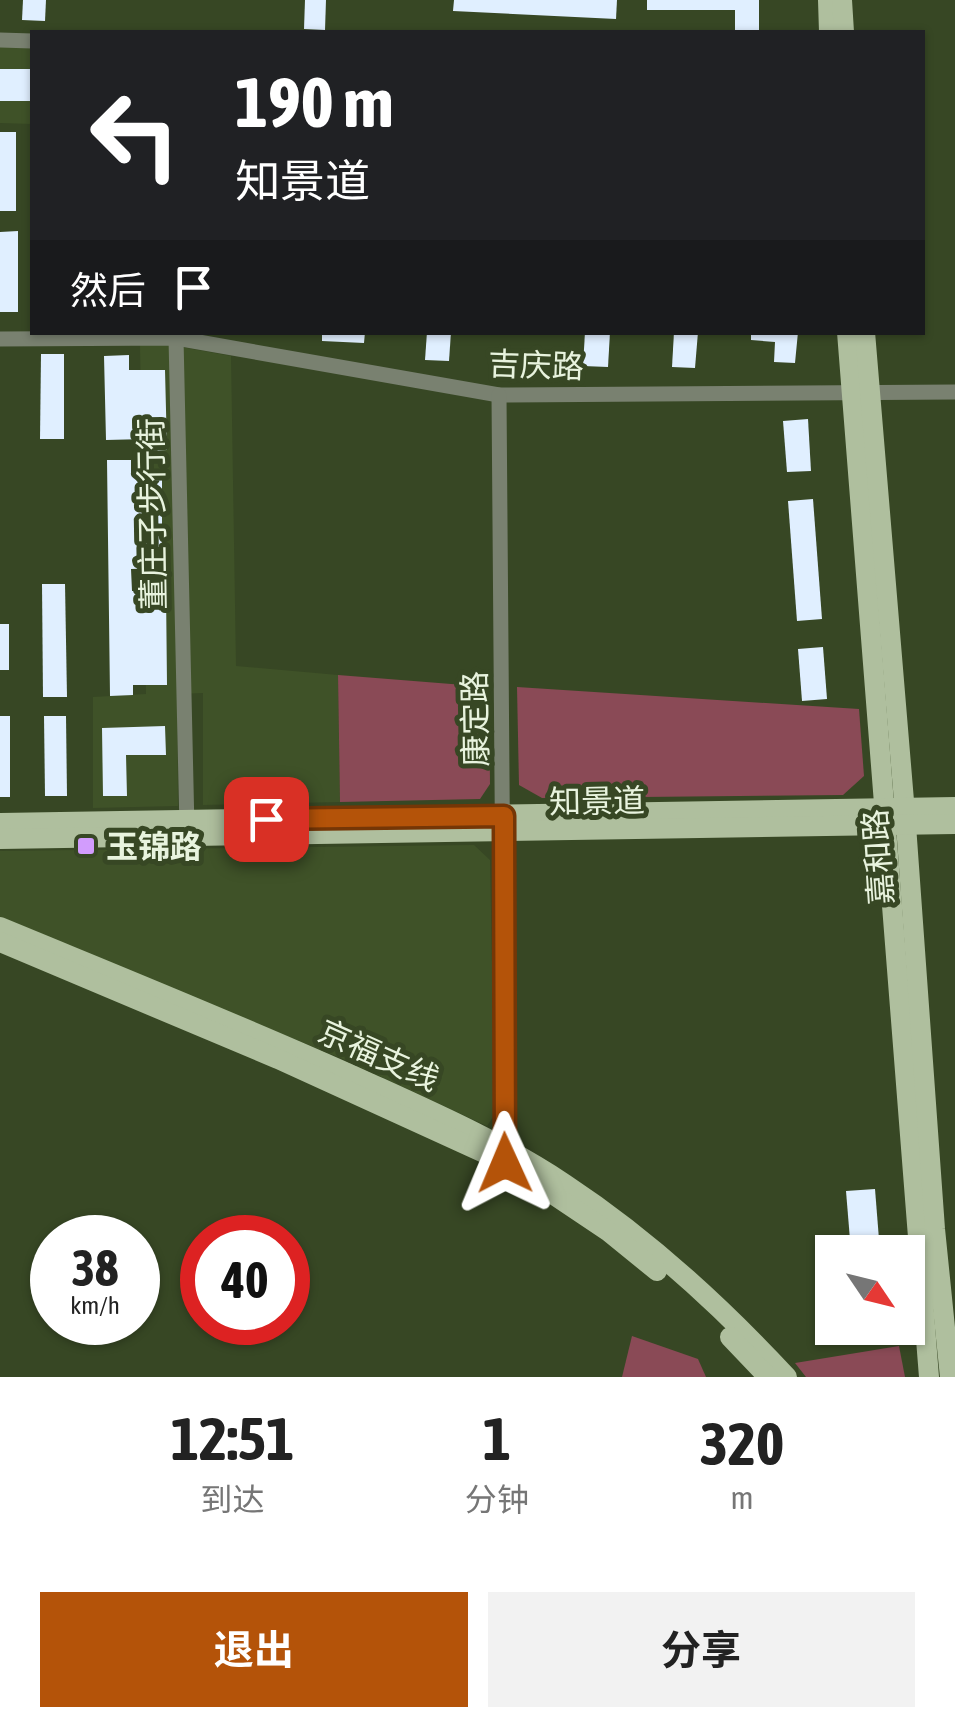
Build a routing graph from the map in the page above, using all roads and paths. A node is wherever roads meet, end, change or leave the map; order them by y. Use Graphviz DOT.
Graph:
graph roads {
  1 [pos="828,0"];
  2 [pos="842,0"];
  3 [pos="830,30"];
  4 [pos="844,30"];
  5 [pos="0,40"];
  6 [pos="30,41"];
  7 [pos="848,335"];
  8 [pos="864,335"];
  9 [pos="176,338"];
  10 [pos="0,339"];
  11 [pos="955,392"];
  12 [pos="860,394"];
  13 [pos="499,395"];
  14 [pos="955,807"];
  15 [pos="895,816"];
  16 [pos="0,823"];
  17 [pos="955,824"];
  18 [pos="504,825"];
  19 [pos="187,828"];
  20 [pos="0,839"];
  21 [pos="0,926"];
  22 [pos="0,942"];
  23 [pos="505,1155"];
  24 [pos="942,1367"];
  25 [pos="768,1377"];
  26 [pos="787,1377"];
  1 -- 3 [label="main road"];
  2 -- 4 [label="main road"];
  5 -- 6 [label="street"];
  7 -- 12 [label="main road, 嘉和路"];
  8 -- 12 [label="main road, 嘉和路"];
  9 -- 10 [label="street, 吉庆路"];
  9 -- 13 [label="street, 吉庆路"];
  9 -- 19 [label="street, 董庄子步行街"];
  11 -- 12 [label="street, 吉庆路"];
  12 -- 13 [label="street, 吉庆路"];
  12 -- 15 [label="main road, 嘉和路"];
  13 -- 18 [label="street, 康定路"];
  14 -- 15 [label="main road, 知景道"];
  15 -- 17 [label="main road, 知景道"];
  15 -- 18 [label="main road, 知景道"];
  15 -- 24 [label="main road, 嘉和路"];
  16 -- 19 [label="main road, 知景道"];
  18 -- 19 [label="main road, 知景道"];
  18 -- 23 [label="street, 康定路"];
  19 -- 20 [label="main road, 知景道"];
  21 -- 23 [label="main road, 京福支线"];
  22 -- 23 [label="main road, 京福支线"];
  23 -- 25 [label="main road, 京福支线"];
  23 -- 26 [label="main road, 京福支线"];
}
